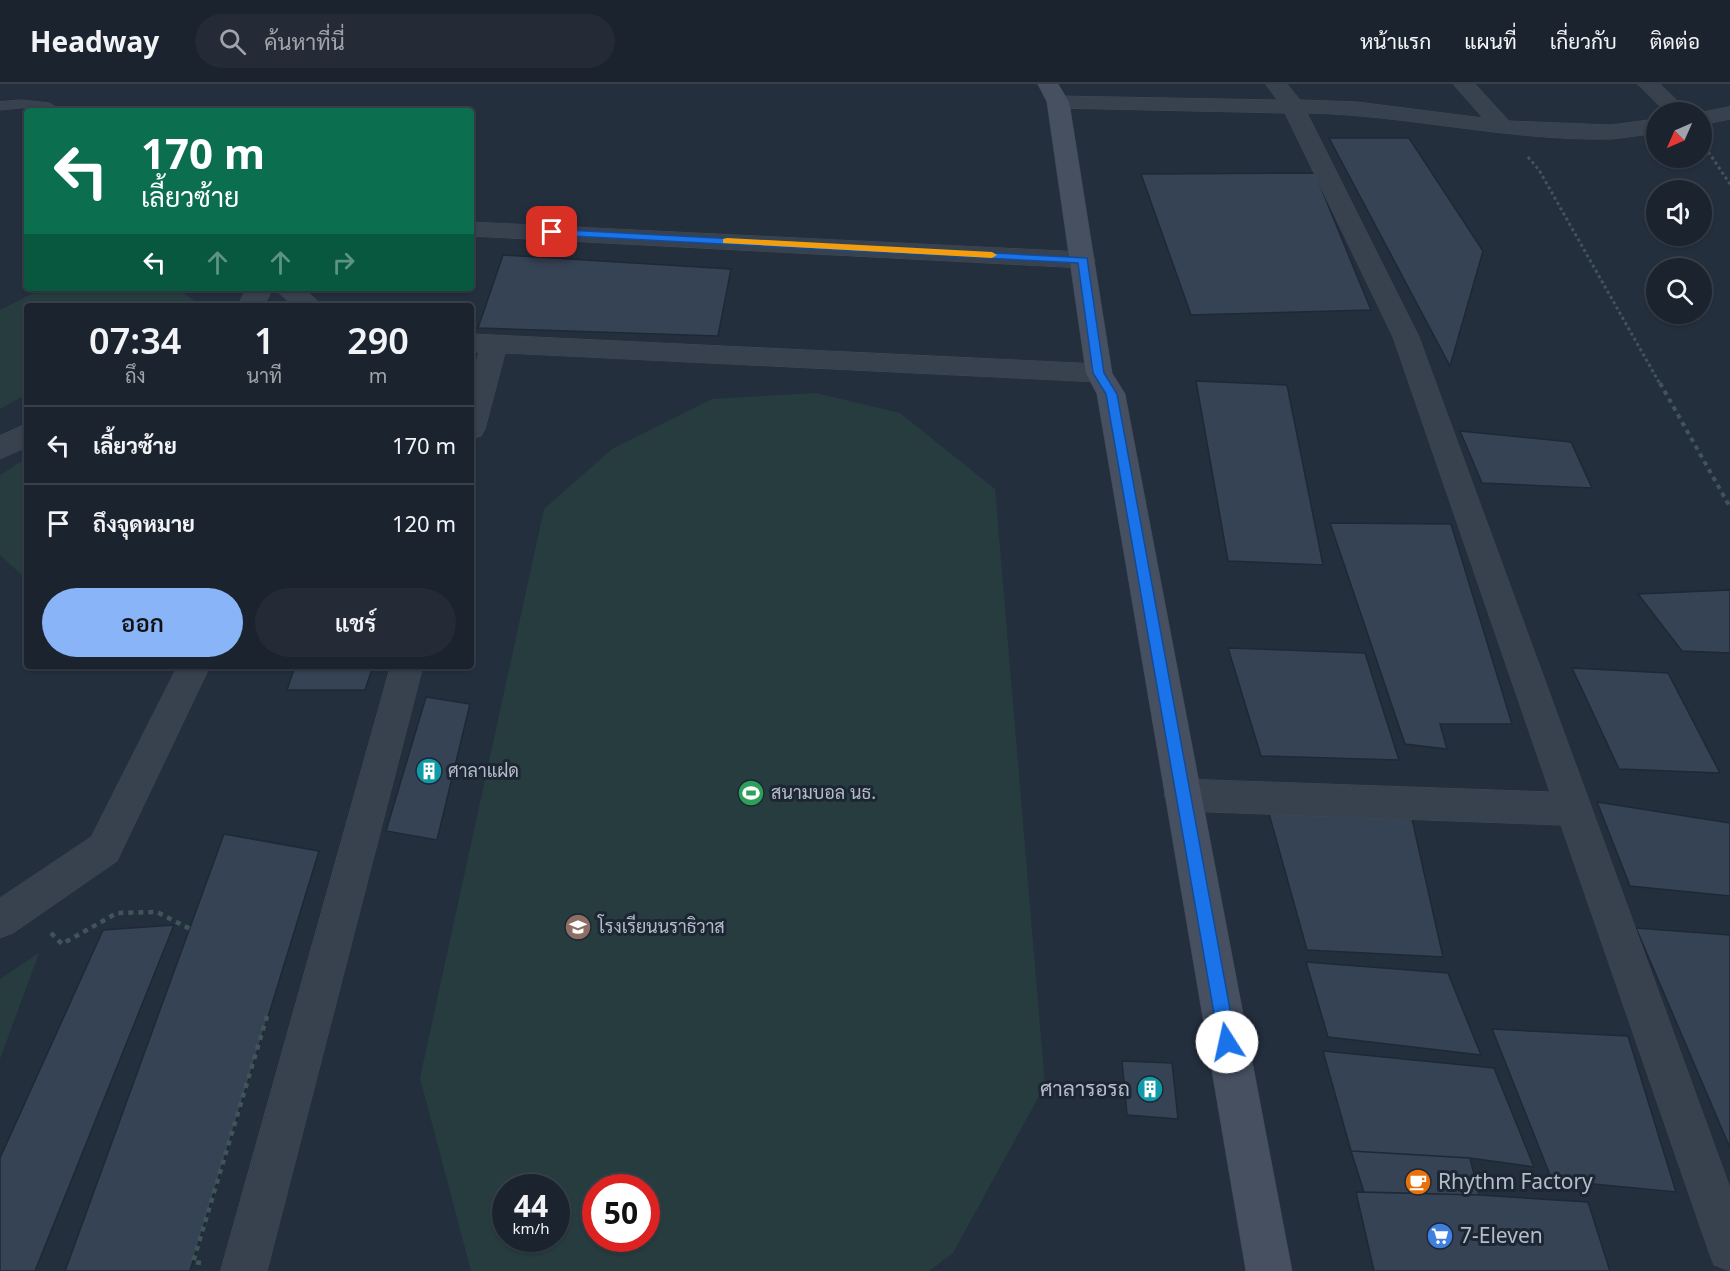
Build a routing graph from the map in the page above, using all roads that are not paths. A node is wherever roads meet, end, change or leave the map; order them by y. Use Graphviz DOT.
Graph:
graph roads {
  1 [pos="1463,84"];
  2 [pos="1648,84"];
  3 [pos="1053,93"];
  4 [pos="1284,94"];
  5 [pos="1667,102"];
  6 [pos="0,106"];
  7 [pos="53,108"];
  8 [pos="1730,113"];
  9 [pos="1712,117"];
  10 [pos="1503,127"];
  11 [pos="1646,127"];
  12 [pos="474,229"];
  13 [pos="1083,261"];
  14 [pos="291,291"];
  15 [pos="306,303"];
  16 [pos="482,344"];
  17 [pos="1099,373"];
  18 [pos="474,406"];
  19 [pos="24,436"];
  20 [pos="0,449"];
  21 [pos="193,669"];
  22 [pos="406,669"];
  23 [pos="1182,795"];
  24 [pos="1574,809"];
  25 [pos="0,920"];
  26 [pos="1730,1249"];
  27 [pos="244,1271"];
  28 [pos="1269,1271"];
  1 -- 10 [label="street"];
  2 -- 5 [label="street"];
  3 -- 4 [label="street"];
  3 -- 13 [label="main road"];
  4 -- 10 [label="street"];
  4 -- 24 [label="street"];
  6 -- 7 [label="lane"];
  8 -- 9 [label="street"];
  10 -- 11 [label="street"];
  12 -- 13 [label="street"];
  13 -- 17 [label="main road"];
  14 -- 15 [label="street"];
  16 -- 17 [label="street"];
  16 -- 18 [label="street"];
  17 -- 23 [label="main road"];
  19 -- 20 [label="street"];
  21 -- 25 [label="street"];
  22 -- 27 [label="street"];
  23 -- 24 [label="street"];
  23 -- 28 [label="main road"];
  24 -- 26 [label="street"];
}
